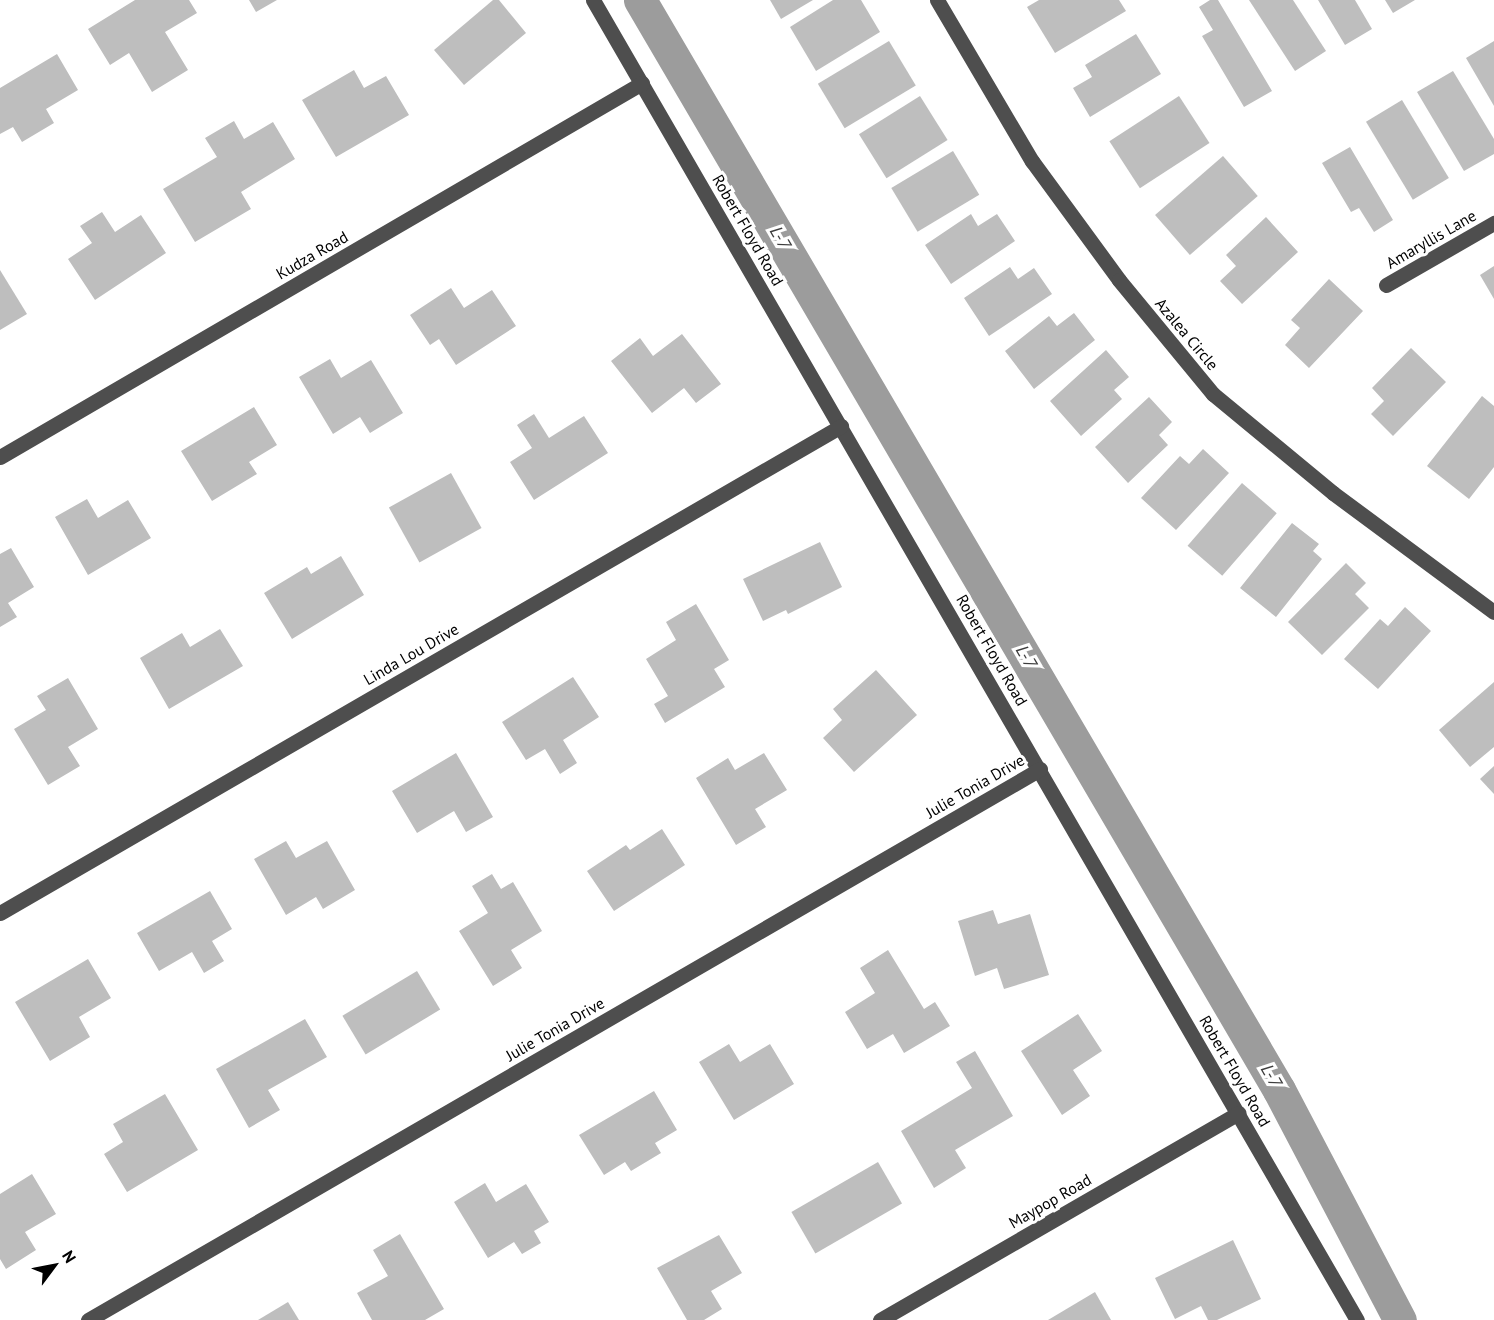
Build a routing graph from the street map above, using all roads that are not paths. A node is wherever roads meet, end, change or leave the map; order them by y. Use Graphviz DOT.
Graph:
graph roads {
  1 [pos="593,0"];
  2 [pos="937,0"];
  3 [pos="642,83"];
  4 [pos="1494,223"];
  5 [pos="1386,285"];
  6 [pos="841,426"];
  7 [pos="0,457"];
  8 [pos="1494,612"];
  9 [pos="1040,769"];
  10 [pos="0,913"];
  11 [pos="1238,1113"];
  12 [pos="88,1320"];
  13 [pos="880,1320"];
  14 [pos="1357,1320"];
  1 -- 3 [label="street, Robert Floyd Road"];
  2 -- 8 [label="street, Azalea Circle"];
  3 -- 6 [label="street, Robert Floyd Road"];
  3 -- 7 [label="street, Kudza Road"];
  4 -- 5 [label="street, Amaryllis Lane"];
  6 -- 9 [label="street, Robert Floyd Road"];
  6 -- 10 [label="street, Linda Lou Drive"];
  9 -- 11 [label="street, Robert Floyd Road"];
  9 -- 12 [label="street, Julie Tonia Drive"];
  11 -- 13 [label="street, Maypop Road"];
  11 -- 14 [label="street, Robert Floyd Road"];
}
